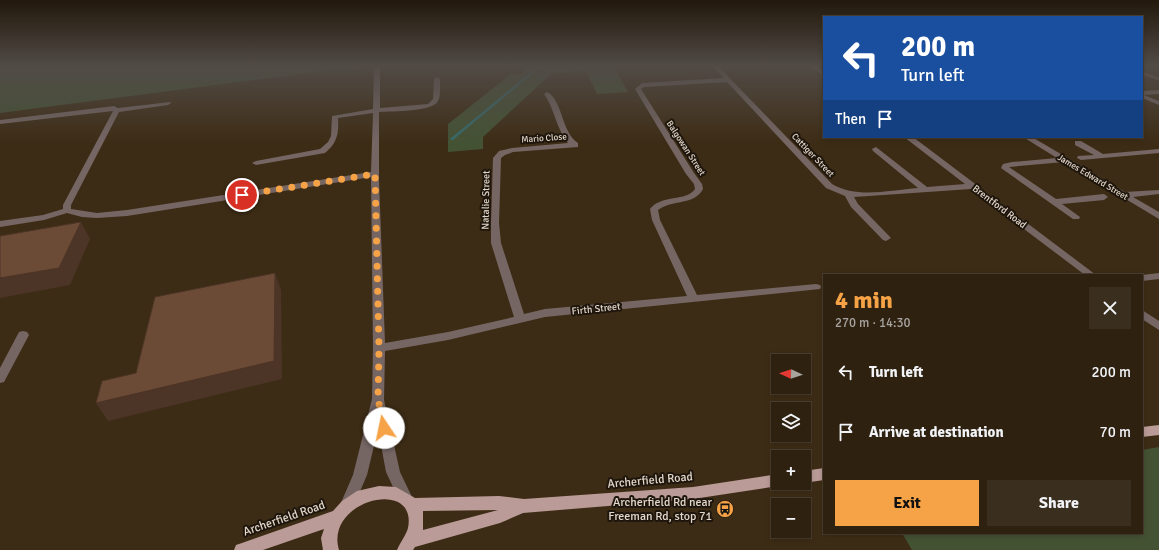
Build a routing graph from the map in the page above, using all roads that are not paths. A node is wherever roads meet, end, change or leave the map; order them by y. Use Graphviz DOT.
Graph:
graph roads {
  1 [pos="377,92"];
  2 [pos="436,92"];
  3 [pos="640,92"];
  4 [pos="738,92"];
  5 [pos="1159,92"];
  6 [pos="547,94"];
  7 [pos="1143,94"];
  8 [pos="1143,95"];
  9 [pos="168,103"];
  10 [pos="1159,103"];
  11 [pos="117,110"];
  12 [pos="377,110"];
  13 [pos="0,122"];
  14 [pos="909,138"];
  15 [pos="1029,138"];
  16 [pos="1078,143"];
  17 [pos="876,149"];
  18 [pos="1159,151"];
  19 [pos="502,153"];
  20 [pos="1102,156"];
  21 [pos="1081,158"];
  22 [pos="1066,160"];
  23 [pos="256,163"];
  24 [pos="375,174"];
  25 [pos="973,186"];
  26 [pos="925,190"];
  27 [pos="1159,192"];
  28 [pos="849,195"];
  29 [pos="1124,196"];
  30 [pos="1104,197"];
  31 [pos="1054,202"];
  32 [pos="67,210"];
  33 [pos="1159,216"];
  34 [pos="1076,217"];
  35 [pos="0,224"];
  36 [pos="886,238"];
  37 [pos="1090,274"];
  38 [pos="1159,276"];
  39 [pos="1143,278"];
  40 [pos="816,287"];
  41 [pos="694,298"];
  42 [pos="1143,315"];
  43 [pos="520,318"];
  44 [pos="1159,326"];
  45 [pos="23,335"];
  46 [pos="379,348"];
  47 [pos="0,379"];
  48 [pos="378,399"];
  49 [pos="1159,430"];
  50 [pos="1143,432"];
  51 [pos="823,474"];
  52 [pos="811,476"];
  53 [pos="771,481"];
  54 [pos="409,501"];
  55 [pos="348,505"];
  56 [pos="524,506"];
  57 [pos="337,517"];
  58 [pos="408,545"];
  59 [pos="242,550"];
  60 [pos="331,550"];
  1 -- 12 [label="street"];
  2 -- 12 [label="street"];
  3 -- 41 [label="street, Balgowan Street"];
  4 -- 28 [label="street, Cattiger Street"];
  5 -- 7 [label="street"];
  6 -- 19 [label="street, Mario Close"];
  8 -- 10 [label="street"];
  9 -- 11 [label="street"];
  11 -- 13 [label="street"];
  11 -- 32 [label="street"];
  12 -- 23 [label="street"];
  12 -- 24 [label="street"];
  14 -- 25 [label="street, Brentford Road"];
  15 -- 22 [label="street, James Edward Street"];
  16 -- 20 [label="street"];
  17 -- 26 [label="street"];
  18 -- 20 [label="street"];
  19 -- 43 [label="street, Natalie Street"];
  20 -- 21 [label="street"];
  22 -- 29 [label="street, James Edward Street"];
  22 -- 31 [label="street"];
  24 -- 32 [label="street"];
  24 -- 46 [label="street"];
  25 -- 26 [label="street, Cattiger Street"];
  25 -- 37 [label="street, Brentford Road"];
  26 -- 28 [label="street, Cattiger Street"];
  27 -- 29 [label="street"];
  28 -- 36 [label="street"];
  29 -- 33 [label="street, James Edward Street"];
  30 -- 31 [label="street"];
  31 -- 34 [label="street"];
  32 -- 35 [label="street"];
  38 -- 39 [label="street"];
  40 -- 41 [label="street, Firth Street"];
  41 -- 43 [label="street, Firth Street"];
  42 -- 44 [label="street"];
  43 -- 46 [label="street, Firth Street"];
  45 -- 47 [label="street"];
  46 -- 48 [label="street"];
  48 -- 54 [label="street"];
  48 -- 55 [label="street"];
  49 -- 50 [label="main road"];
  51 -- 52 [label="main road"];
  53 -- 56 [label="main road, Archerfield Road"];
  54 -- 55 [label="main road, Archerfield Road"];
  54 -- 56 [label="main road, Archerfield Road"];
  54 -- 58 [label="main road"];
  55 -- 57 [label="main road, Archerfield Road"];
  56 -- 58 [label="main road, Archerfield Road"];
  57 -- 59 [label="main road, Archerfield Road"];
  57 -- 60 [label="main road"];
}
